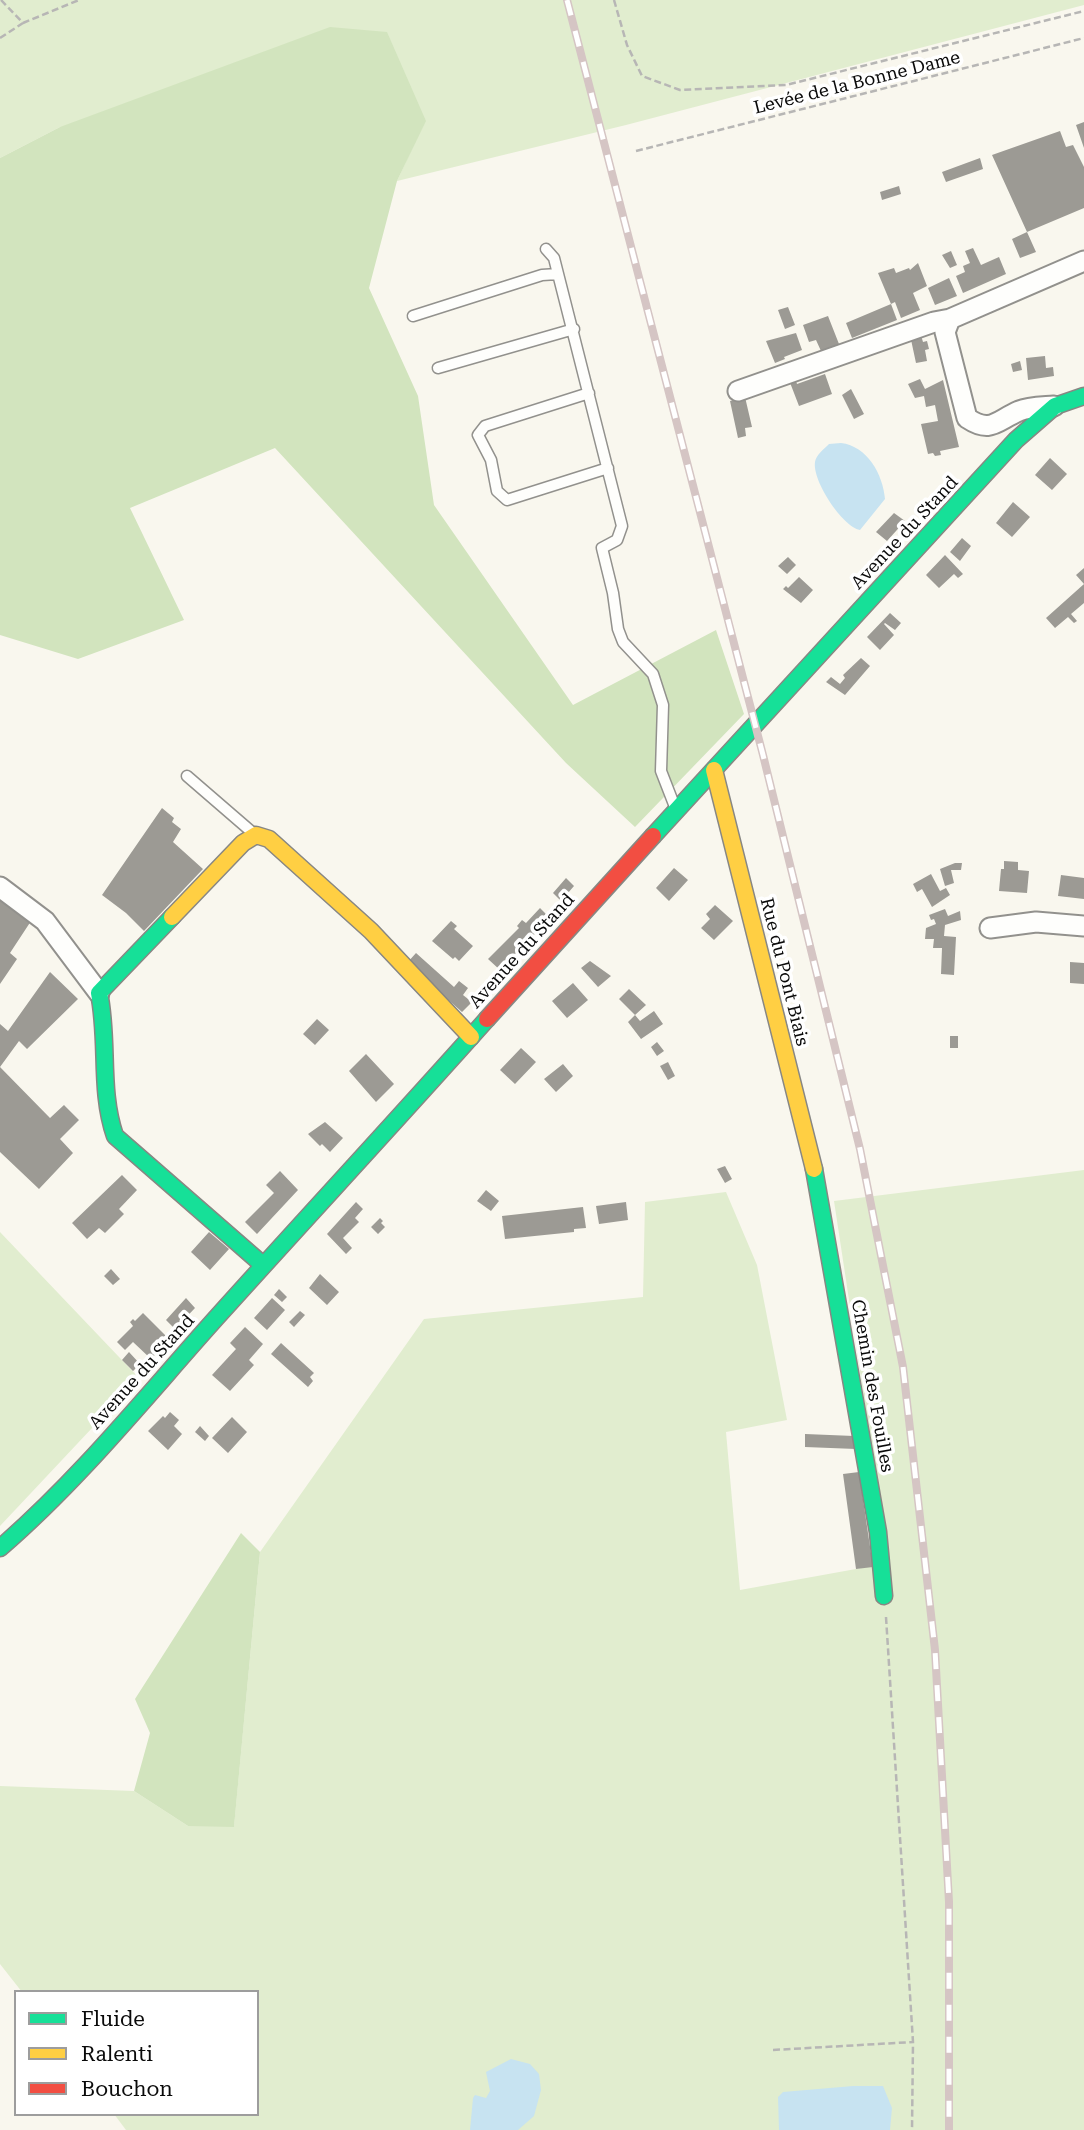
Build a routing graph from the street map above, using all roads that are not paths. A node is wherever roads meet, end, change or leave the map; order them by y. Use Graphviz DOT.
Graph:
graph roads {
  1 [pos="546,249"];
  2 [pos="1084,261"];
  3 [pos="558,274"];
  4 [pos="414,316"];
  5 [pos="950,319"];
  6 [pos="574,328"];
  7 [pos="438,368"];
  8 [pos="738,391"];
  9 [pos="589,393"];
  10 [pos="1084,396"];
  11 [pos="1055,406"];
  12 [pos="608,468"];
  13 [pos="714,770"];
  14 [pos="187,776"];
  15 [pos="677,810"];
  16 [pos="256,835"];
  17 [pos="0,887"];
  18 [pos="1084,926"];
  19 [pos="990,928"];
  20 [pos="99,993"];
  21 [pos="471,1037"];
  22 [pos="818,1183"];
  23 [pos="263,1265"];
  24 [pos="0,1548"];
  25 [pos="884,1596"];
  1 -- 3 [label="lane"];
  2 -- 5 [label="street"];
  3 -- 4 [label="lane"];
  3 -- 6 [label="lane"];
  5 -- 8 [label="street"];
  5 -- 11 [label="street"];
  6 -- 7 [label="lane"];
  6 -- 9 [label="lane"];
  9 -- 12 [label="lane"];
  9 -- 12 [label="lane"];
  10 -- 11 [label="street, Avenue du Stand"];
  11 -- 13 [label="street, Avenue du Stand"];
  12 -- 15 [label="lane"];
  13 -- 15 [label="street, Avenue du Stand"];
  13 -- 22 [label="street, Rue du Pont Biais"];
  14 -- 16 [label="lane"];
  15 -- 21 [label="street, Avenue du Stand"];
  16 -- 20 [label="street"];
  16 -- 21 [label="street"];
  17 -- 20 [label="street"];
  18 -- 19 [label="street"];
  20 -- 23 [label="street"];
  21 -- 23 [label="street, Avenue du Stand"];
  22 -- 25 [label="street, Chemin des Fouilles"];
  23 -- 24 [label="street, Avenue du Stand"];
}
